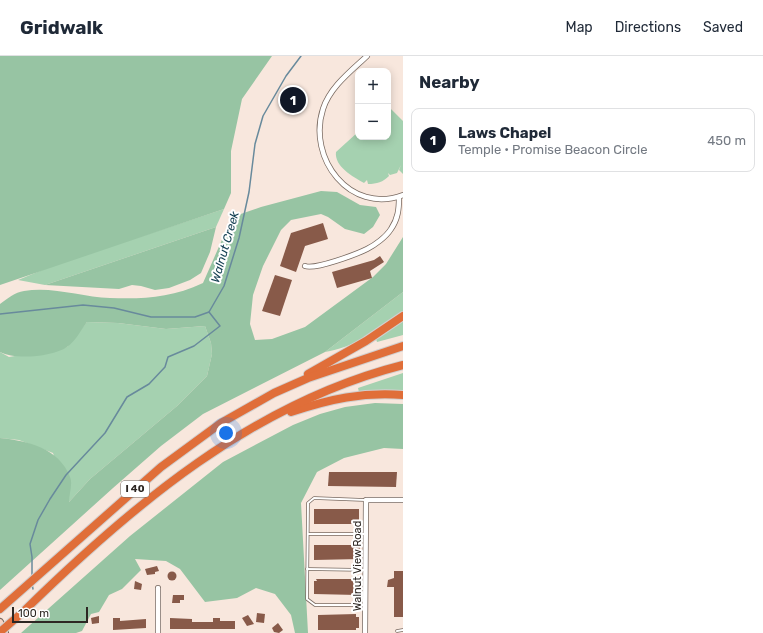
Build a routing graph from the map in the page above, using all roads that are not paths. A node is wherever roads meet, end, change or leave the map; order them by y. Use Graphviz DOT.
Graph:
graph roads {
  1 [pos="368,56"];
  2 [pos="401,196"];
  3 [pos="305,266"];
  4 [pos="403,316"];
  5 [pos="403,346"];
  6 [pos="403,365"];
  7 [pos="274,393"];
  8 [pos="403,395"];
  9 [pos="262,422"];
  10 [pos="366,500"];
  11 [pos="403,500"];
  12 [pos="308,534"];
  13 [pos="366,534"];
  14 [pos="307,569"];
  15 [pos="366,570"];
  16 [pos="158,588"];
  17 [pos="366,605"];
  18 [pos="0,609"];
  19 [pos="0,622"];
  20 [pos="403,630"];
  21 [pos="397,631"];
  22 [pos="0,632"];
  23 [pos="5,633"];
  24 [pos="158,633"];
  25 [pos="365,633"];
  1 -- 2 [label="street"];
  2 -- 3 [label="street"];
  4 -- 7 [label="highway"];
  5 -- 7 [label="highway, I 40"];
  6 -- 9 [label="highway, I 40"];
  7 -- 18 [label="highway, I 40"];
  8 -- 9 [label="highway"];
  9 -- 22 [label="highway, I 40, bridge"];
  10 -- 11 [label="street"];
  10 -- 12 [label="lane"];
  10 -- 13 [label="street, Walnut View Road"];
  12 -- 13 [label="lane"];
  12 -- 14 [label="lane"];
  13 -- 15 [label="street, Walnut View Road"];
  14 -- 15 [label="lane"];
  14 -- 17 [label="lane"];
  15 -- 17 [label="street, Walnut View Road"];
  16 -- 24 [label="street"];
  17 -- 25 [label="street, Walnut View Road"];
  19 -- 23 [label="street"];
  20 -- 21 [label="lane"];
}
